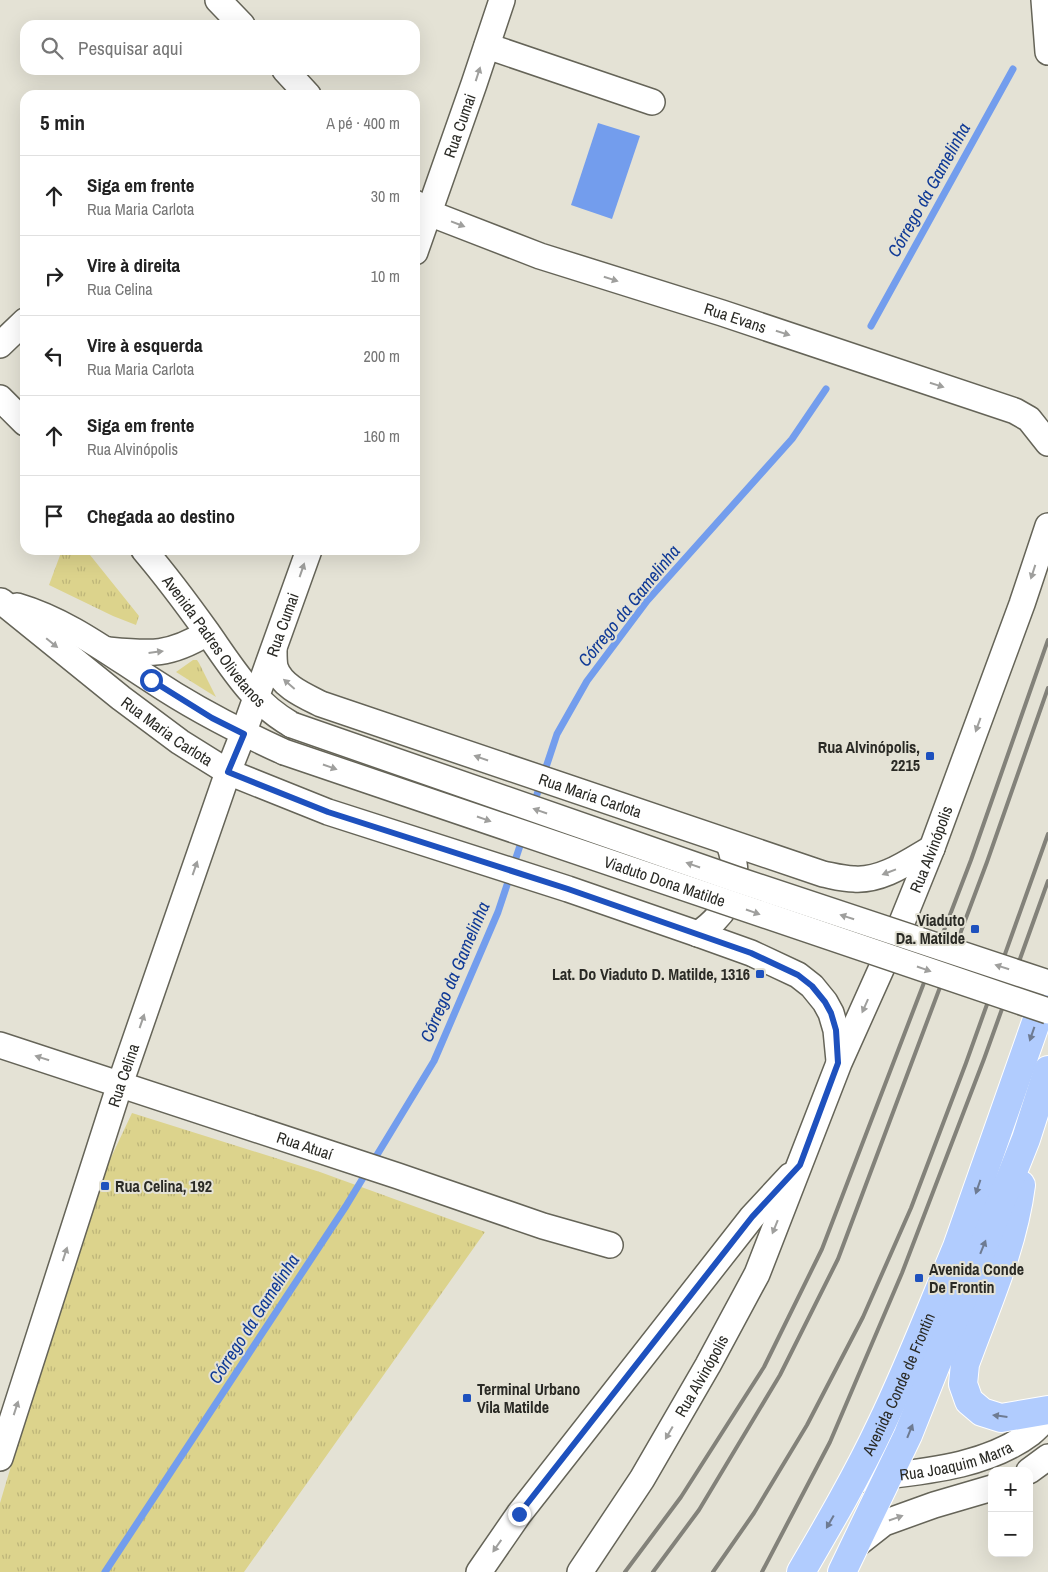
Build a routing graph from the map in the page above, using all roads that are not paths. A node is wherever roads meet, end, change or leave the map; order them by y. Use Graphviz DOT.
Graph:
graph roads {
  1 [pos="218,0"];
  2 [pos="502,0"];
  3 [pos="1044,0"];
  4 [pos="237,20"];
  5 [pos="487,46"];
  6 [pos="1048,52"];
  7 [pos="290,75"];
  8 [pos="303,90"];
  9 [pos="652,102"];
  10 [pos="422,208"];
  11 [pos="420,221"];
  12 [pos="20,326"];
  13 [pos="0,345"];
  14 [pos="0,398"];
  15 [pos="20,418"];
  16 [pos="1048,443"];
  17 [pos="1048,526"];
  18 [pos="148,555"];
  19 [pos="307,555"];
  20 [pos="0,601"];
  21 [pos="207,633"];
  22 [pos="108,650"];
  23 [pos="274,651"];
  24 [pos="256,698"];
  25 [pos="292,725"];
  26 [pos="244,734"];
  27 [pos="284,752"];
  28 [pos="228,772"];
  29 [pos="729,844"];
  30 [pos="932,848"];
  31 [pos="698,934"];
  32 [pos="1048,983"];
  33 [pos="1048,988"];
  34 [pos="1048,1011"];
  35 [pos="0,1045"];
  36 [pos="838,1063"];
  37 [pos="1048,1070"];
  38 [pos="120,1084"];
  39 [pos="1026,1139"];
  40 [pos="800,1165"];
  41 [pos="610,1245"];
  42 [pos="1048,1410"];
  43 [pos="1048,1417"];
  44 [pos="0,1456"];
  45 [pos="1048,1457"];
  46 [pos="1033,1468"];
  47 [pos="890,1475"];
  48 [pos="854,1480"];
  49 [pos="988,1489"];
  50 [pos="856,1545"];
  51 [pos="479,1572"];
  52 [pos="580,1572"];
  53 [pos="801,1572"];
  54 [pos="842,1572"];
  1 -- 4 [label="street"];
  2 -- 5 [label="street, Rua Cumai"];
  3 -- 6 [label="street"];
  5 -- 9 [label="street"];
  10 -- 5 [label="street, Rua Cumai, one-way"];
  7 -- 8 [label="street"];
  10 -- 11 [label="street, Rua Cumai"];
  10 -- 16 [label="street, Rua Evans, one-way"];
  12 -- 13 [label="street"];
  14 -- 15 [label="street"];
  17 -- 30 [label="street, Rua Alvinópolis, one-way"];
  18 -- 21 [label="street, Avenida Padres Olivetanos"];
  23 -- 19 [label="street, Rua Cumai, one-way"];
  20 -- 22 [label="street, Rua Maria Carlota"];
  20 -- 28 [label="street, Rua Maria Carlota, one-way"];
  22 -- 21 [label="street, one-way"];
  21 -- 24 [label="street, Avenida Padres Olivetanos"];
  22 -- 26 [label="street, Rua Maria Carlota"];
  23 -- 24 [label="street, Rua Cumai"];
  29 -- 23 [label="street, Rua Maria Carlota, one-way"];
  24 -- 25 [label="street, Avenida Padres Olivetanos"];
  24 -- 26 [label="street, Rua Celina"];
  32 -- 25 [label="street, Viaduto Dona Matilde, one-way, bridge"];
  26 -- 27 [label="street, Rua Maria Carlota"];
  26 -- 28 [label="street, Rua Celina"];
  27 -- 34 [label="street, Viaduto Dona Matilde, one-way, bridge"];
  28 -- 31 [label="street, Rua Maria Carlota"];
  38 -- 28 [label="street, Rua Celina, one-way"];
  30 -- 29 [label="street, Rua Maria Carlota, one-way"];
  29 -- 31 [label="street"];
  30 -- 36 [label="street, Rua Alvinópolis, one-way"];
  31 -- 36 [label="street, Rua Maria Carlota"];
  33 -- 48 [label="highway, Avenida Conde de Frontin, one-way"];
  38 -- 35 [label="street, Rua Atuaí, one-way"];
  36 -- 40 [label="street, Rua Alvinópolis"];
  37 -- 39 [label="highway, Avenida Conde de Frontin"];
  38 -- 41 [label="street, Rua Atuaí"];
  44 -- 38 [label="street, Rua Celina, one-way"];
  42 -- 39 [label="highway, one-way"];
  47 -- 39 [label="highway, Avenida Conde de Frontin, one-way"];
  40 -- 51 [label="street, Rua Alvinópolis, one-way"];
  40 -- 52 [label="street, Rua Alvinópolis, one-way"];
  43 -- 47 [label="street, Rua Joaquim Marra"];
  45 -- 46 [label="street"];
  47 -- 48 [label="street, Rua Joaquim Marra"];
  47 -- 50 [label="highway, Avenida Conde de Frontin"];
  48 -- 53 [label="highway, Avenida Conde de Frontin, one-way"];
  50 -- 49 [label="street, one-way"];
  50 -- 54 [label="highway, Avenida Conde de Frontin"];
}
